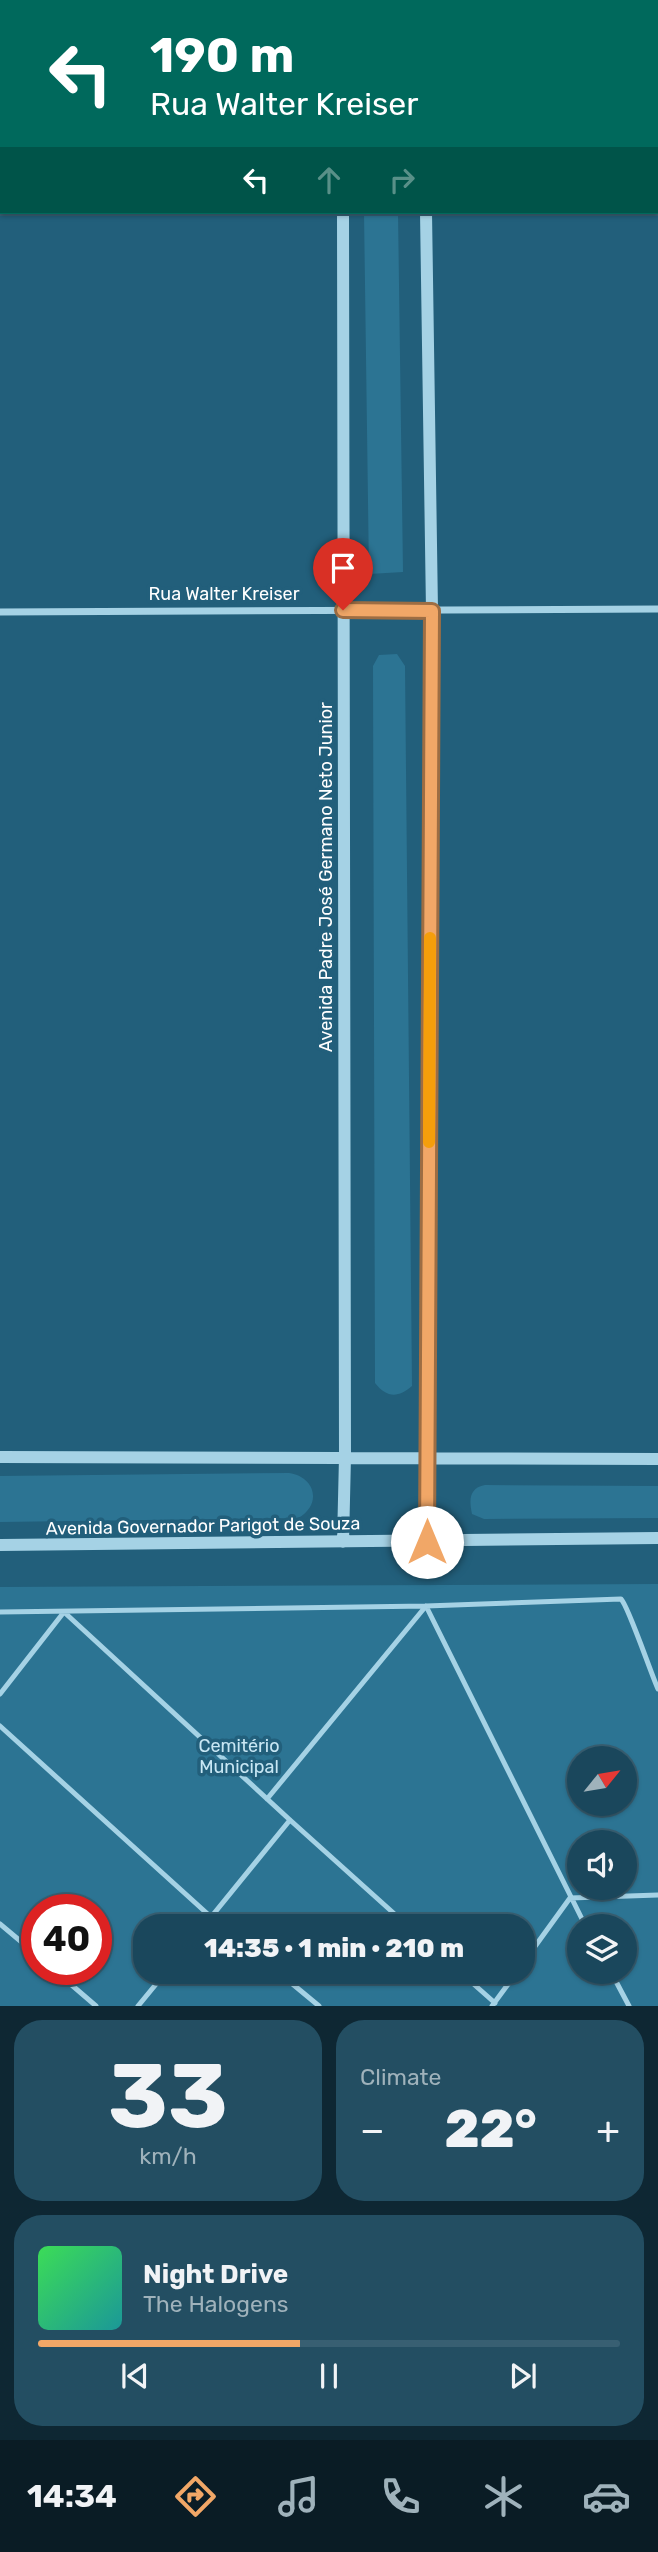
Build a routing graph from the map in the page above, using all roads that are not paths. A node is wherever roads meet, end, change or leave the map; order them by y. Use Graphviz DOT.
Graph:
graph roads {
  1 [pos="343,214"];
  2 [pos="426,214"];
  3 [pos="658,609"];
  4 [pos="343,610"];
  5 [pos="0,611"];
  6 [pos="432,611"];
  7 [pos="0,1457"];
  8 [pos="345,1457"];
  9 [pos="427,1459"];
  10 [pos="658,1459"];
  11 [pos="658,1538"];
  12 [pos="343,1542"];
  13 [pos="427,1542"];
  14 [pos="0,1545"];
  15 [pos="426,1606"];
  16 [pos="0,1612"];
  17 [pos="64,1612"];
  18 [pos="658,1689"];
  19 [pos="0,1694"];
  20 [pos="0,1726"];
  21 [pos="267,1799"];
  22 [pos="290,1821"];
  23 [pos="567,1892"];
  24 [pos="658,1895"];
  25 [pos="637,1896"];
  26 [pos="569,1900"];
  27 [pos="208,1914"];
  28 [pos="213,1914"];
  29 [pos="394,1914"];
  30 [pos="0,1924"];
  31 [pos="21,1942"];
  32 [pos="535,1946"];
  33 [pos="156,1984"];
  34 [pos="292,1984"];
  35 [pos="472,1984"];
  36 [pos="509,1984"];
  37 [pos="617,1984"];
  38 [pos="72,1985"];
  39 [pos="494,2005"];
  40 [pos="96,2006"];
  41 [pos="138,2006"];
  42 [pos="319,2006"];
  43 [pos="629,2006"];
  1 -- 4 [label="street, Avenida Padre José Germano Neto Junior"];
  2 -- 6 [label="street"];
  3 -- 6 [label="street, Rua Walter Kreiser"];
  4 -- 5 [label="street, Rua Walter Kreiser"];
  4 -- 6 [label="street, Rua Walter Kreiser"];
  4 -- 8 [label="street, Avenida Padre José Germano Neto Junior"];
  6 -- 9 [label="street"];
  7 -- 8 [label="street"];
  8 -- 9 [label="street"];
  8 -- 12 [label="street, Avenida Padre José Germano Neto Junior"];
  9 -- 10 [label="street"];
  9 -- 13 [label="street"];
  11 -- 13 [label="street, Avenida Governador Parigot de Souza"];
  12 -- 13 [label="street, Avenida Governador Parigot de Souza"];
  12 -- 14 [label="street, Avenida Governador Parigot de Souza"];
  15 -- 17 [label="lane"];
  15 -- 18 [label="lane"];
  15 -- 21 [label="lane"];
  15 -- 23 [label="lane"];
  16 -- 17 [label="lane"];
  17 -- 19 [label="lane"];
  17 -- 21 [label="lane"];
  20 -- 27 [label="lane"];
  21 -- 22 [label="lane"];
  22 -- 28 [label="lane"];
  22 -- 29 [label="lane"];
  24 -- 25 [label="lane"];
  26 -- 32 [label="lane"];
  30 -- 31 [label="lane"];
  33 -- 41 [label="lane"];
  34 -- 42 [label="lane"];
  35 -- 39 [label="lane"];
  36 -- 39 [label="lane"];
  37 -- 43 [label="lane"];
  38 -- 40 [label="lane"];
}
